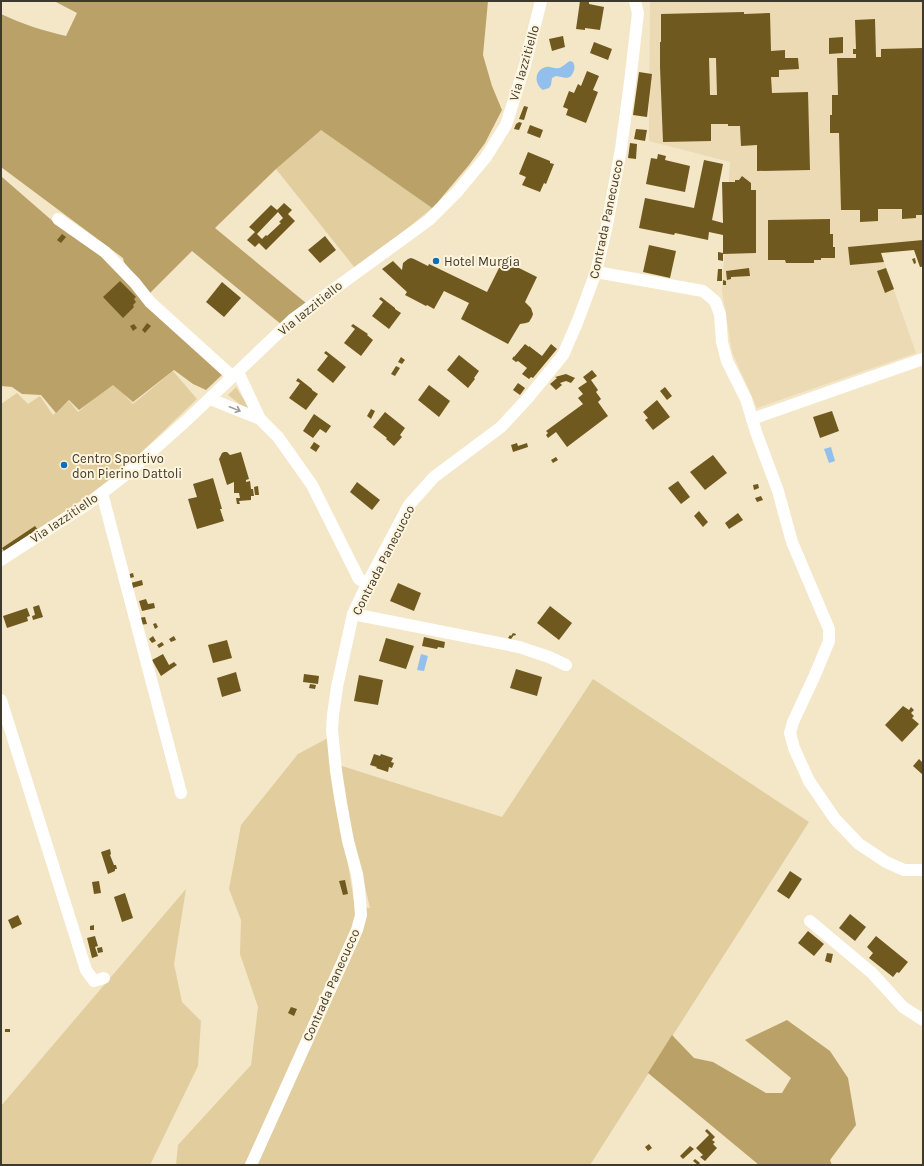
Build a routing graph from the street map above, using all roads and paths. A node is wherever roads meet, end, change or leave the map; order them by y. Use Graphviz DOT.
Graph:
graph roads {
  1 [pos="541,1"];
  2 [pos="636,1"];
  3 [pos="58,219"];
  4 [pos="596,272"];
  5 [pos="923,358"];
  6 [pos="236,374"];
  7 [pos="210,398"];
  8 [pos="260,419"];
  9 [pos="752,419"];
  10 [pos="102,493"];
  11 [pos="1,560"];
  12 [pos="367,584"];
  13 [pos="353,614"];
  14 [pos="566,665"];
  15 [pos="1,700"];
  16 [pos="181,793"];
  17 [pos="923,870"];
  18 [pos="810,921"];
  19 [pos="104,978"];
  20 [pos="923,1020"];
  21 [pos="251,1165"];
  1 -- 6 [label="street, Via Iazzitiello"];
  2 -- 4 [label="street, Contrada Panecucco"];
  3 -- 6 [label="street"];
  4 -- 9 [label="street"];
  4 -- 12 [label="street, Contrada Panecucco"];
  5 -- 9 [label="street"];
  6 -- 7 [label="street, Via Iazzitiello"];
  6 -- 8 [label="street"];
  7 -- 8 [label="street, one-way"];
  7 -- 10 [label="street, Via Iazzitiello"];
  8 -- 12 [label="street"];
  9 -- 17 [label="street"];
  10 -- 11 [label="street, Via Iazzitiello"];
  10 -- 16 [label="street"];
  12 -- 13 [label="street, Contrada Panecucco"];
  13 -- 14 [label="street"];
  13 -- 21 [label="street, Contrada Panecucco"];
  15 -- 19 [label="street"];
  18 -- 20 [label="street"];
}
